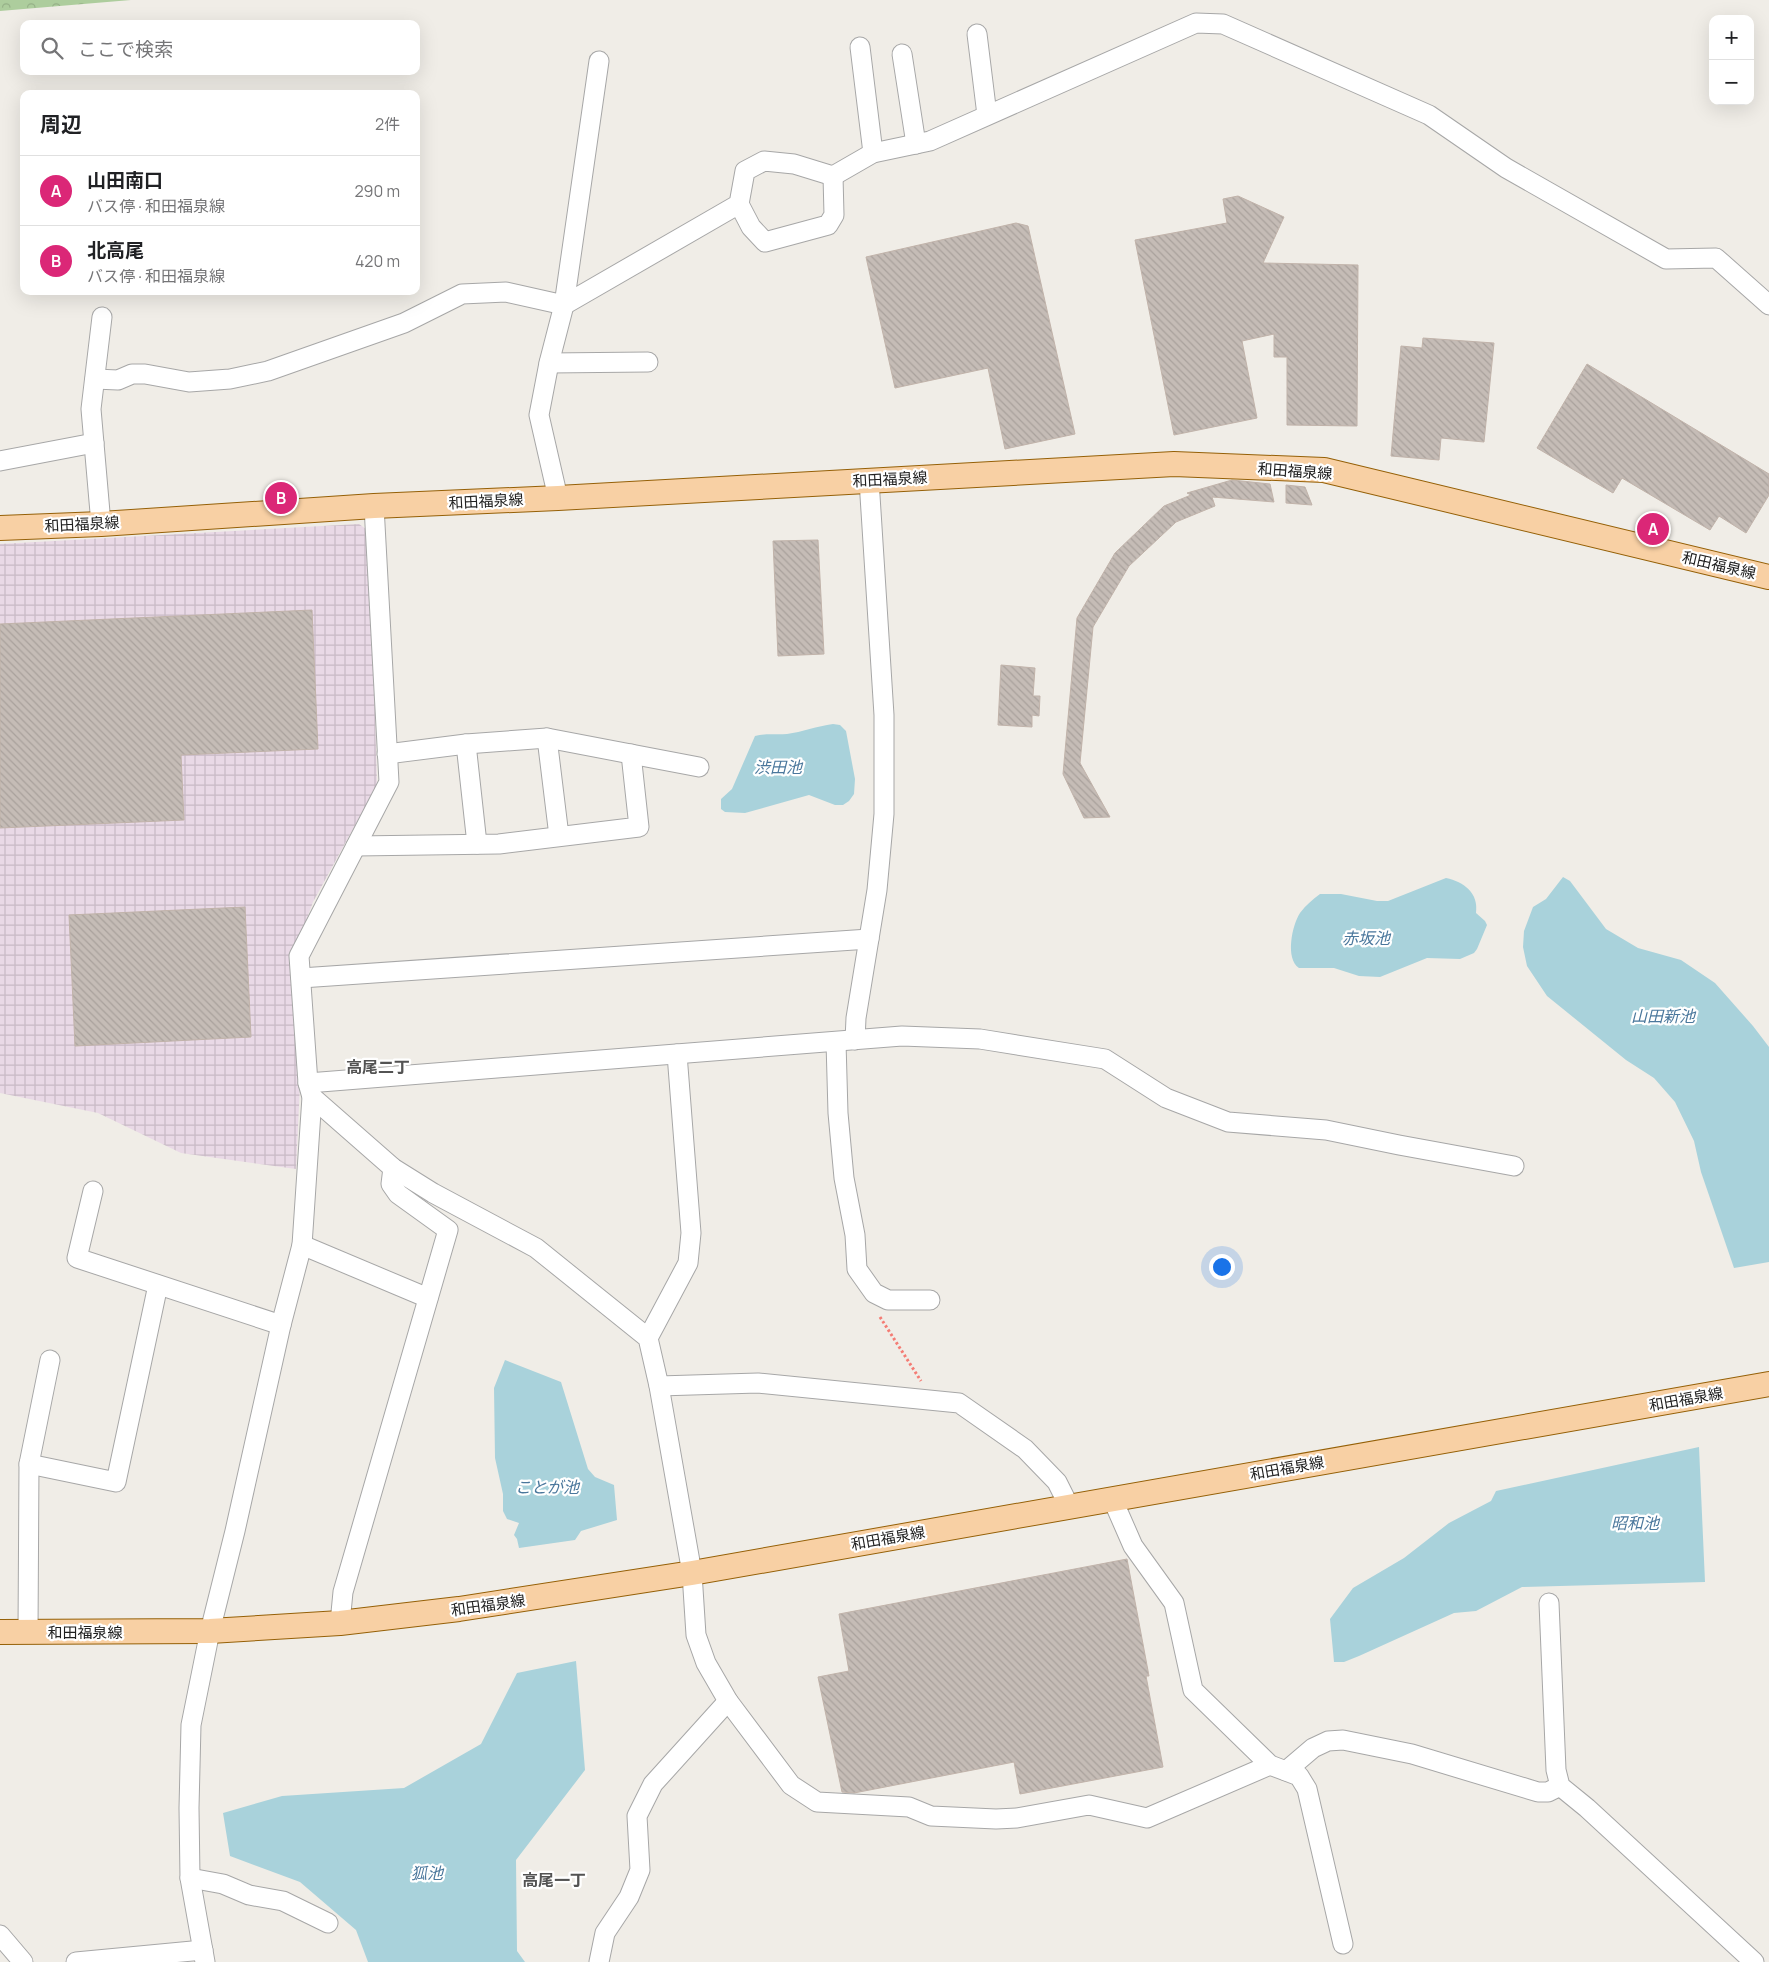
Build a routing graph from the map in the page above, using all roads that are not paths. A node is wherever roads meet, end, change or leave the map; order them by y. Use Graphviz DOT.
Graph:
graph roads {
  1 [pos="977,34"];
  2 [pos="860,47"];
  3 [pos="902,54"];
  4 [pos="599,61"];
  5 [pos="987,115"];
  6 [pos="916,144"];
  7 [pos="874,154"];
  8 [pos="833,176"];
  9 [pos="739,204"];
  10 [pos="564,305"];
  11 [pos="1769,305"];
  12 [pos="102,317"];
  13 [pos="648,362"];
  14 [pos="549,363"];
  15 [pos="94,380"];
  16 [pos="94,443"];
  17 [pos="0,462"];
  18 [pos="869,480"];
  19 [pos="558,498"];
  20 [pos="374,506"];
  21 [pos="101,524"];
  22 [pos="0,528"];
  23 [pos="1769,577"];
  24 [pos="547,738"];
  25 [pos="466,744"];
  26 [pos="387,754"];
  27 [pos="631,754"];
  28 [pos="699,767"];
  29 [pos="559,836"];
  30 [pos="477,844"];
  31 [pos="356,846"];
  32 [pos="869,939"];
  33 [pos="301,978"];
  34 [pos="855,1040"];
  35 [pos="836,1042"];
  36 [pos="677,1054"];
  37 [pos="310,1090"];
  38 [pos="1514,1166"];
  39 [pos="393,1168"];
  40 [pos="93,1192"];
  41 [pos="302,1245"];
  42 [pos="158,1285"];
  43 [pos="428,1298"];
  44 [pos="930,1300"];
  45 [pos="281,1325"];
  46 [pos="648,1338"];
  47 [pos="50,1360"];
  48 [pos="1769,1384"];
  49 [pos="659,1386"];
  50 [pos="29,1464"];
  51 [pos="1112,1498"];
  52 [pos="1069,1506"];
  53 [pos="692,1574"];
  54 [pos="1549,1603"];
  55 [pos="340,1623"];
  56 [pos="210,1631"];
  57 [pos="0,1632"];
  58 [pos="28,1633"];
  59 [pos="728,1701"];
  60 [pos="1278,1768"];
  61 [pos="1560,1786"];
  62 [pos="190,1878"];
  63 [pos="328,1923"];
  64 [pos="0,1935"];
  65 [pos="1343,1944"];
  66 [pos="204,1956"];
  67 [pos="23,1962"];
  68 [pos="76,1962"];
  69 [pos="599,1962"];
  70 [pos="1754,1962"];
  1 -- 5 [label="street"];
  2 -- 7 [label="street"];
  3 -- 6 [label="street"];
  4 -- 10 [label="street"];
  5 -- 6 [label="street"];
  5 -- 11 [label="street"];
  6 -- 7 [label="street"];
  7 -- 8 [label="street"];
  8 -- 9 [label="street"];
  8 -- 9 [label="street"];
  9 -- 10 [label="street"];
  10 -- 14 [label="street"];
  10 -- 15 [label="street"];
  12 -- 15 [label="street"];
  13 -- 14 [label="street"];
  14 -- 19 [label="street"];
  15 -- 16 [label="street"];
  16 -- 17 [label="street"];
  16 -- 21 [label="street"];
  18 -- 19 [label="main road, 和田福泉線"];
  18 -- 23 [label="main road, 和田福泉線"];
  18 -- 32 [label="street"];
  19 -- 20 [label="main road, 和田福泉線"];
  20 -- 21 [label="main road, 和田福泉線"];
  20 -- 26 [label="street"];
  21 -- 22 [label="main road, 和田福泉線"];
  24 -- 25 [label="street"];
  24 -- 27 [label="street"];
  24 -- 29 [label="street"];
  25 -- 26 [label="street"];
  25 -- 30 [label="street"];
  26 -- 31 [label="street"];
  27 -- 28 [label="street"];
  27 -- 29 [label="street"];
  29 -- 30 [label="street"];
  30 -- 31 [label="street"];
  31 -- 33 [label="street"];
  32 -- 33 [label="street"];
  32 -- 34 [label="street"];
  33 -- 37 [label="street"];
  34 -- 35 [label="street"];
  34 -- 38 [label="street"];
  35 -- 36 [label="street"];
  35 -- 44 [label="street"];
  36 -- 37 [label="street"];
  36 -- 46 [label="street"];
  37 -- 39 [label="street"];
  37 -- 41 [label="street"];
  39 -- 43 [label="street"];
  39 -- 46 [label="street"];
  40 -- 42 [label="street"];
  41 -- 43 [label="street"];
  41 -- 45 [label="street"];
  42 -- 45 [label="street"];
  42 -- 50 [label="street"];
  43 -- 55 [label="street"];
  45 -- 56 [label="street"];
  46 -- 49 [label="street"];
  47 -- 50 [label="street"];
  48 -- 51 [label="main road, 和田福泉線"];
  49 -- 52 [label="street"];
  49 -- 53 [label="street"];
  50 -- 58 [label="street"];
  51 -- 52 [label="main road, 和田福泉線"];
  51 -- 60 [label="street"];
  52 -- 53 [label="main road, 和田福泉線"];
  53 -- 55 [label="main road, 和田福泉線"];
  53 -- 59 [label="street"];
  54 -- 61 [label="street"];
  55 -- 56 [label="main road, 和田福泉線"];
  56 -- 58 [label="main road, 和田福泉線"];
  56 -- 62 [label="street"];
  57 -- 58 [label="main road, 和田福泉線"];
  59 -- 60 [label="street"];
  59 -- 69 [label="street"];
  60 -- 61 [label="street"];
  60 -- 65 [label="street"];
  61 -- 70 [label="street"];
  62 -- 63 [label="street"];
  62 -- 66 [label="street"];
  64 -- 67 [label="street"];
  66 -- 68 [label="street"];
}
